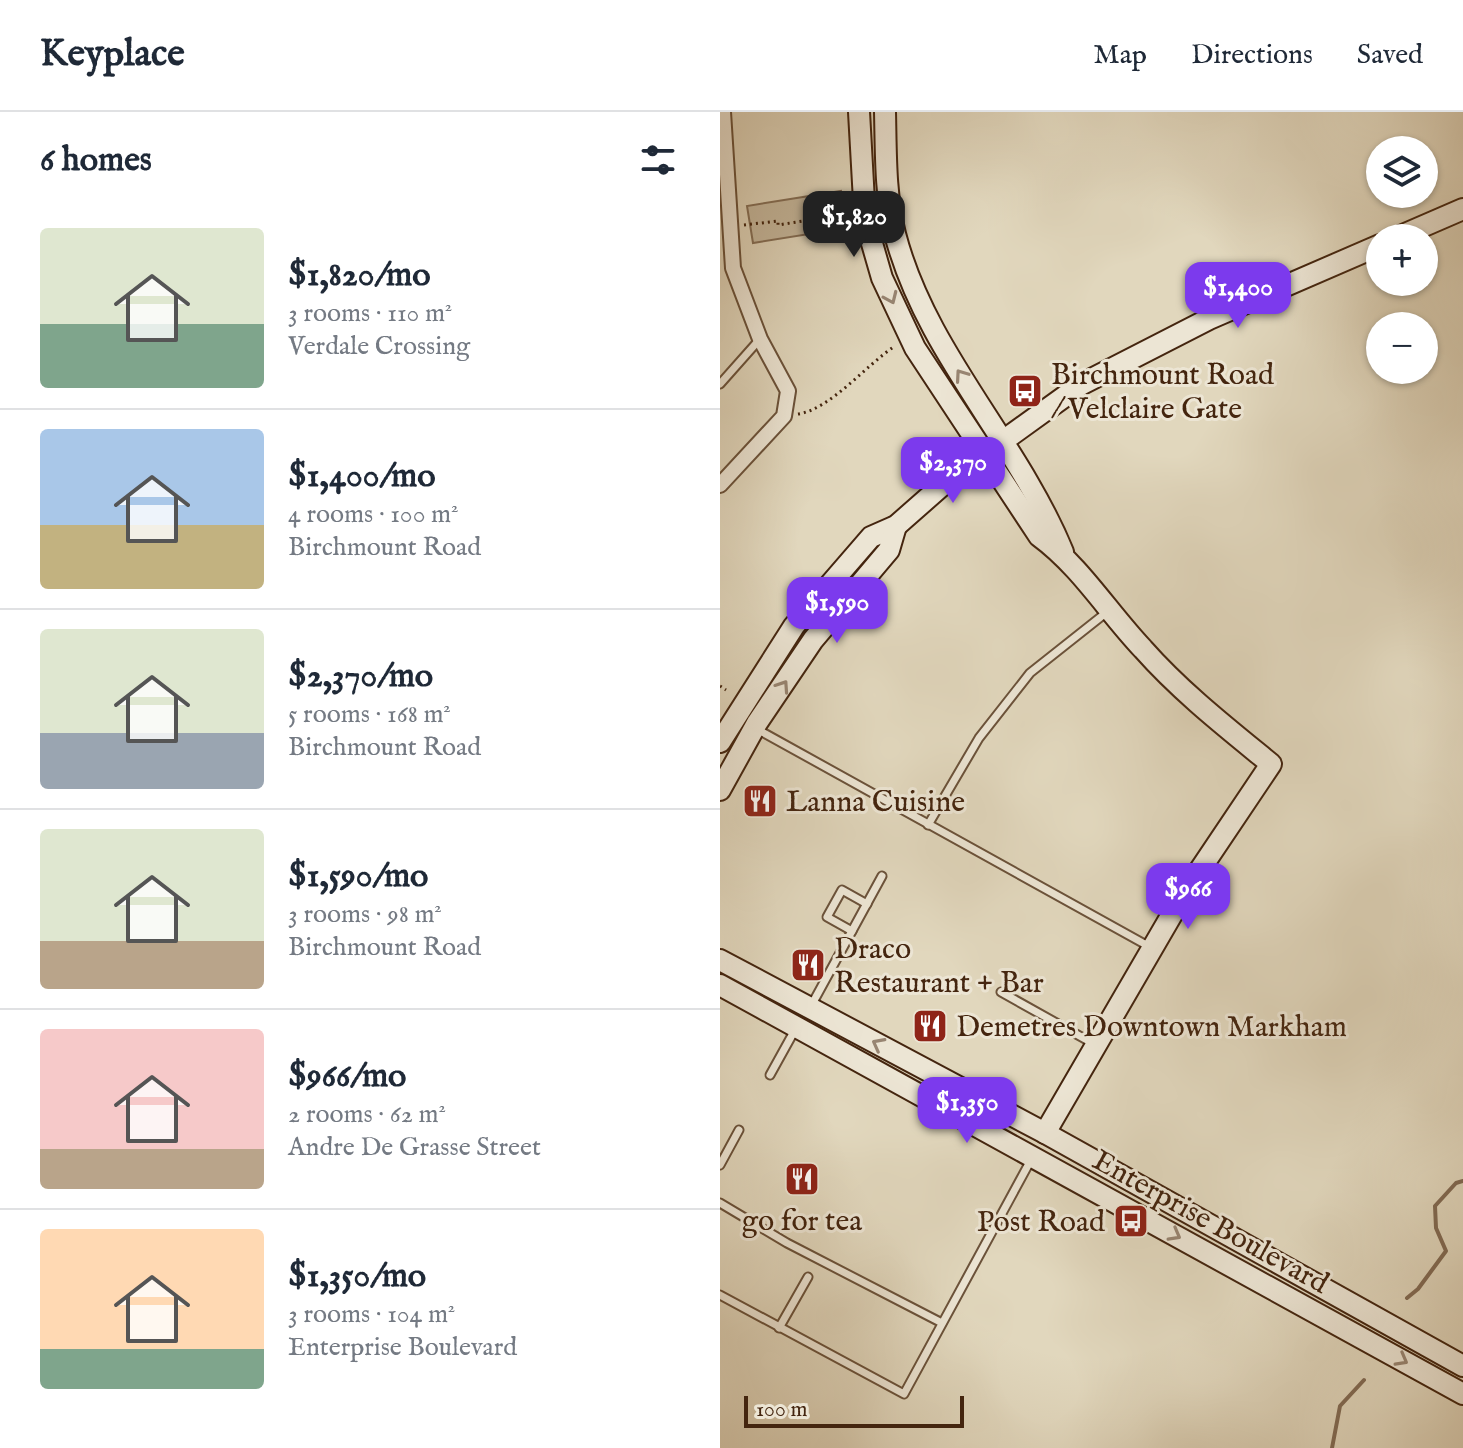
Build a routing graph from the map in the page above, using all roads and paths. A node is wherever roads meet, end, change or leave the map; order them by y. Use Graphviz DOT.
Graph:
graph roads {
  1 [pos="859,112"];
  2 [pos="885,112"];
  3 [pos="722,117"];
  4 [pos="723,188"];
  5 [pos="1463,209"];
  6 [pos="850,210"];
  7 [pos="1428,224"];
  8 [pos="729,227"];
  9 [pos="1366,251"];
  10 [pos="733,268"];
  11 [pos="720,276"];
  12 [pos="909,338"];
  13 [pos="760,339"];
  14 [pos="720,384"];
  15 [pos="784,416"];
  16 [pos="1004,440"];
  17 [pos="986,453"];
  18 [pos="720,485"];
  19 [pos="896,526"];
  20 [pos="1064,554"];
  21 [pos="1110,610"];
  22 [pos="720,686"];
  23 [pos="726,690"];
  24 [pos="735,719"];
  25 [pos="755,728"];
  26 [pos="721,740"];
  27 [pos="741,751"];
  28 [pos="720,790"];
  29 [pos="928,825"];
  30 [pos="882,876"];
  31 [pos="867,904"];
  32 [pos="861,914"];
  33 [pos="871,919"];
  34 [pos="852,931"];
  35 [pos="1152,948"];
  36 [pos="720,960"];
  37 [pos="720,985"];
  38 [pos="1001,992"];
  39 [pos="810,1008"];
  40 [pos="797,1025"];
  41 [pos="1096,1045"];
  42 [pos="770,1075"];
  43 [pos="739,1130"];
  44 [pos="1045,1133"];
  45 [pos="1033,1156"];
  46 [pos="720,1165"];
  47 [pos="720,1203"];
  48 [pos="808,1277"];
  49 [pos="720,1295"];
  50 [pos="942,1323"];
  51 [pos="779,1328"];
  52 [pos="1463,1366"];
  53 [pos="1463,1394"];
  1 -- 12 [label="main road, one-way"];
  16 -- 2 [label="main road, one-way"];
  3 -- 4 [label="street"];
  4 -- 8 [label="street"];
  5 -- 7 [label="main road"];
  6 -- 8 [label="path"];
  8 -- 10 [label="street"];
  9 -- 16 [label="main road"];
  10 -- 11 [label="street"];
  10 -- 13 [label="street"];
  12 -- 15 [label="path"];
  12 -- 17 [label="main road"];
  13 -- 14 [label="lane"];
  13 -- 15 [label="street"];
  15 -- 18 [label="street"];
  16 -- 17 [label="main road"];
  16 -- 20 [label="main road"];
  17 -- 19 [label="main road"];
  17 -- 20 [label="main road"];
  19 -- 24 [label="main road"];
  25 -- 19 [label="main road, one-way"];
  20 -- 21 [label="main road"];
  21 -- 29 [label="lane"];
  21 -- 35 [label="main road"];
  22 -- 23 [label="path"];
  24 -- 25 [label="lane"];
  24 -- 26 [label="main road"];
  25 -- 27 [label="main road"];
  25 -- 29 [label="lane"];
  26 -- 27 [label="lane"];
  27 -- 28 [label="main road"];
  29 -- 35 [label="lane"];
  30 -- 31 [label="lane"];
  31 -- 32 [label="lane"];
  31 -- 34 [label="lane"];
  32 -- 33 [label="lane"];
  32 -- 34 [label="lane"];
  34 -- 39 [label="lane"];
  35 -- 41 [label="main road"];
  36 -- 39 [label="main road, Enterprise Boulevard"];
  37 -- 40 [label="main road, Enterprise Boulevard"];
  38 -- 41 [label="lane"];
  44 -- 39 [label="main road, Enterprise Boulevard, one-way"];
  40 -- 42 [label="lane"];
  40 -- 45 [label="main road, Enterprise Boulevard"];
  41 -- 44 [label="main road"];
  43 -- 46 [label="lane"];
  44 -- 45 [label="street"];
  44 -- 52 [label="main road, Enterprise Boulevard"];
  45 -- 50 [label="lane"];
  45 -- 53 [label="main road, Enterprise Boulevard, one-way"];
  47 -- 50 [label="lane"];
  48 -- 51 [label="lane"];
  49 -- 51 [label="lane"];
  50 -- 51 [label="lane"];
}
